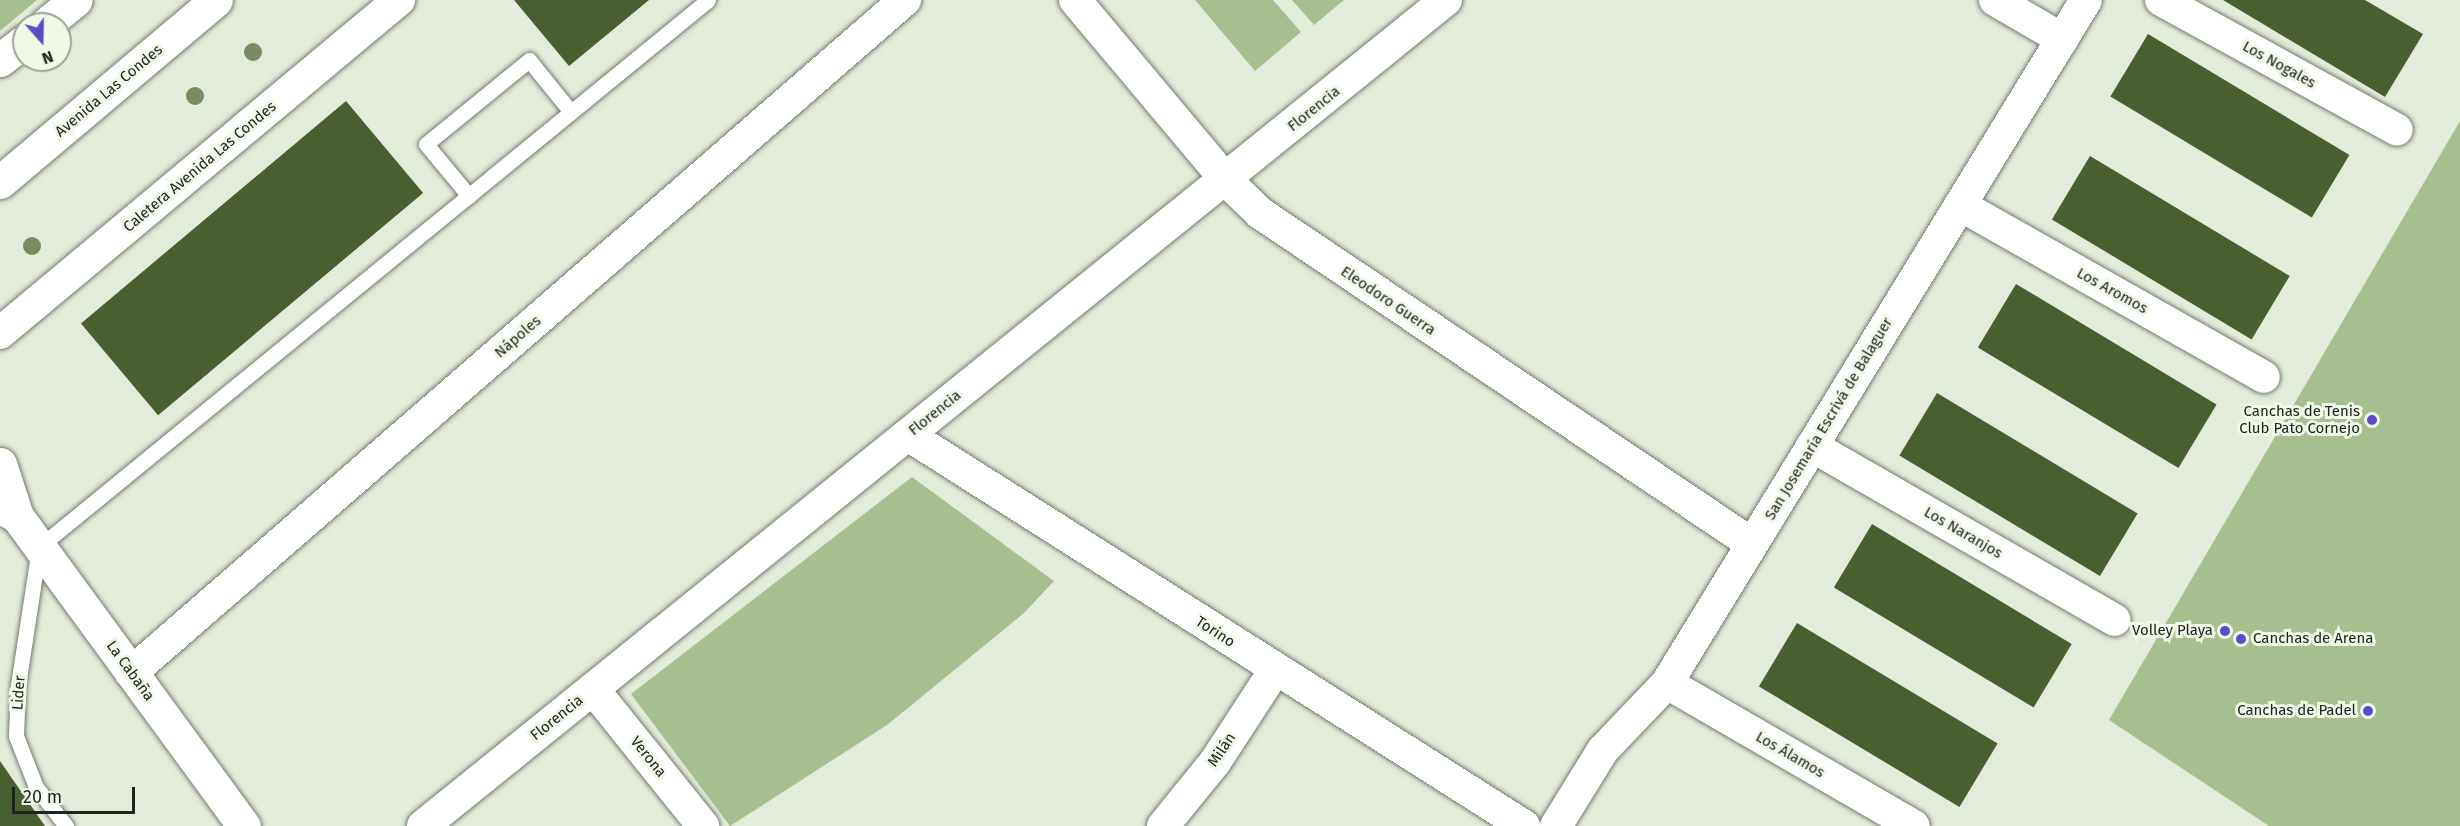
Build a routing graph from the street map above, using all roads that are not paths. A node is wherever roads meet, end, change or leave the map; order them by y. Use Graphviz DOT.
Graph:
graph roads {
  1 [pos="76,0"];
  2 [pos="216,0"];
  3 [pos="399,0"];
  4 [pos="708,0"];
  5 [pos="905,0"];
  6 [pos="1075,0"];
  7 [pos="1446,0"];
  8 [pos="1995,0"];
  9 [pos="2086,0"];
  10 [pos="2161,0"];
  11 [pos="61,12"];
  12 [pos="2062,39"];
  13 [pos="12,50"];
  14 [pos="0,60"];
  15 [pos="571,112"];
  16 [pos="2397,130"];
  17 [pos="1227,181"];
  18 [pos="0,182"];
  19 [pos="469,196"];
  20 [pos="1960,205"];
  21 [pos="0,333"];
  22 [pos="2264,377"];
  23 [pos="908,435"];
  24 [pos="1812,446"];
  25 [pos="0,464"];
  26 [pos="8,512"];
  27 [pos="1752,544"];
  28 [pos="39,547"];
  29 [pos="2115,620"];
  30 [pos="1275,670"];
  31 [pos="131,673"];
  32 [pos="1667,683"];
  33 [pos="593,689"];
  34 [pos="66,826"];
  35 [pos="244,826"];
  36 [pos="423,826"];
  37 [pos="703,826"];
  38 [pos="1163,826"];
  39 [pos="1524,826"];
  40 [pos="1556,826"];
  41 [pos="1914,826"];
  1 -- 11 [label="street"];
  2 -- 18 [label="street, Avenida Las Condes"];
  3 -- 21 [label="street, Caletera Avenida Las Condes"];
  4 -- 15 [label="lane"];
  5 -- 31 [label="street, Nápoles"];
  6 -- 17 [label="street, Eleodoro Guerra"];
  7 -- 17 [label="street, Florencia"];
  8 -- 12 [label="street"];
  9 -- 12 [label="street, San Josemaría Escrivá de Balaguer"];
  10 -- 16 [label="street, Los Nogales"];
  12 -- 20 [label="street, San Josemaría Escrivá de Balaguer"];
  13 -- 14 [label="street"];
  15 -- 19 [label="lane"];
  15 -- 19 [label="lane"];
  17 -- 23 [label="street, Florencia"];
  17 -- 27 [label="street, Eleodoro Guerra"];
  19 -- 28 [label="lane"];
  20 -- 22 [label="street, Los Aromos"];
  20 -- 24 [label="street, San Josemaría Escrivá de Balaguer"];
  23 -- 30 [label="street, Torino"];
  23 -- 33 [label="street, Florencia"];
  24 -- 27 [label="street, San Josemaría Escrivá de Balaguer"];
  24 -- 29 [label="street, Los Naranjos"];
  25 -- 26 [label="street, La Cabaña"];
  26 -- 28 [label="street, La Cabaña"];
  27 -- 32 [label="street, San Josemaría Escrivá de Balaguer"];
  28 -- 31 [label="street, La Cabaña"];
  28 -- 34 [label="lane, Lider"];
  30 -- 38 [label="street, Milán"];
  30 -- 39 [label="street, Torino"];
  31 -- 35 [label="street, La Cabaña"];
  32 -- 40 [label="street, San Josemaría Escrivá de Balaguer"];
  32 -- 41 [label="street, Los Álamos"];
  33 -- 36 [label="street, Florencia"];
  33 -- 37 [label="street, Verona"];
}
